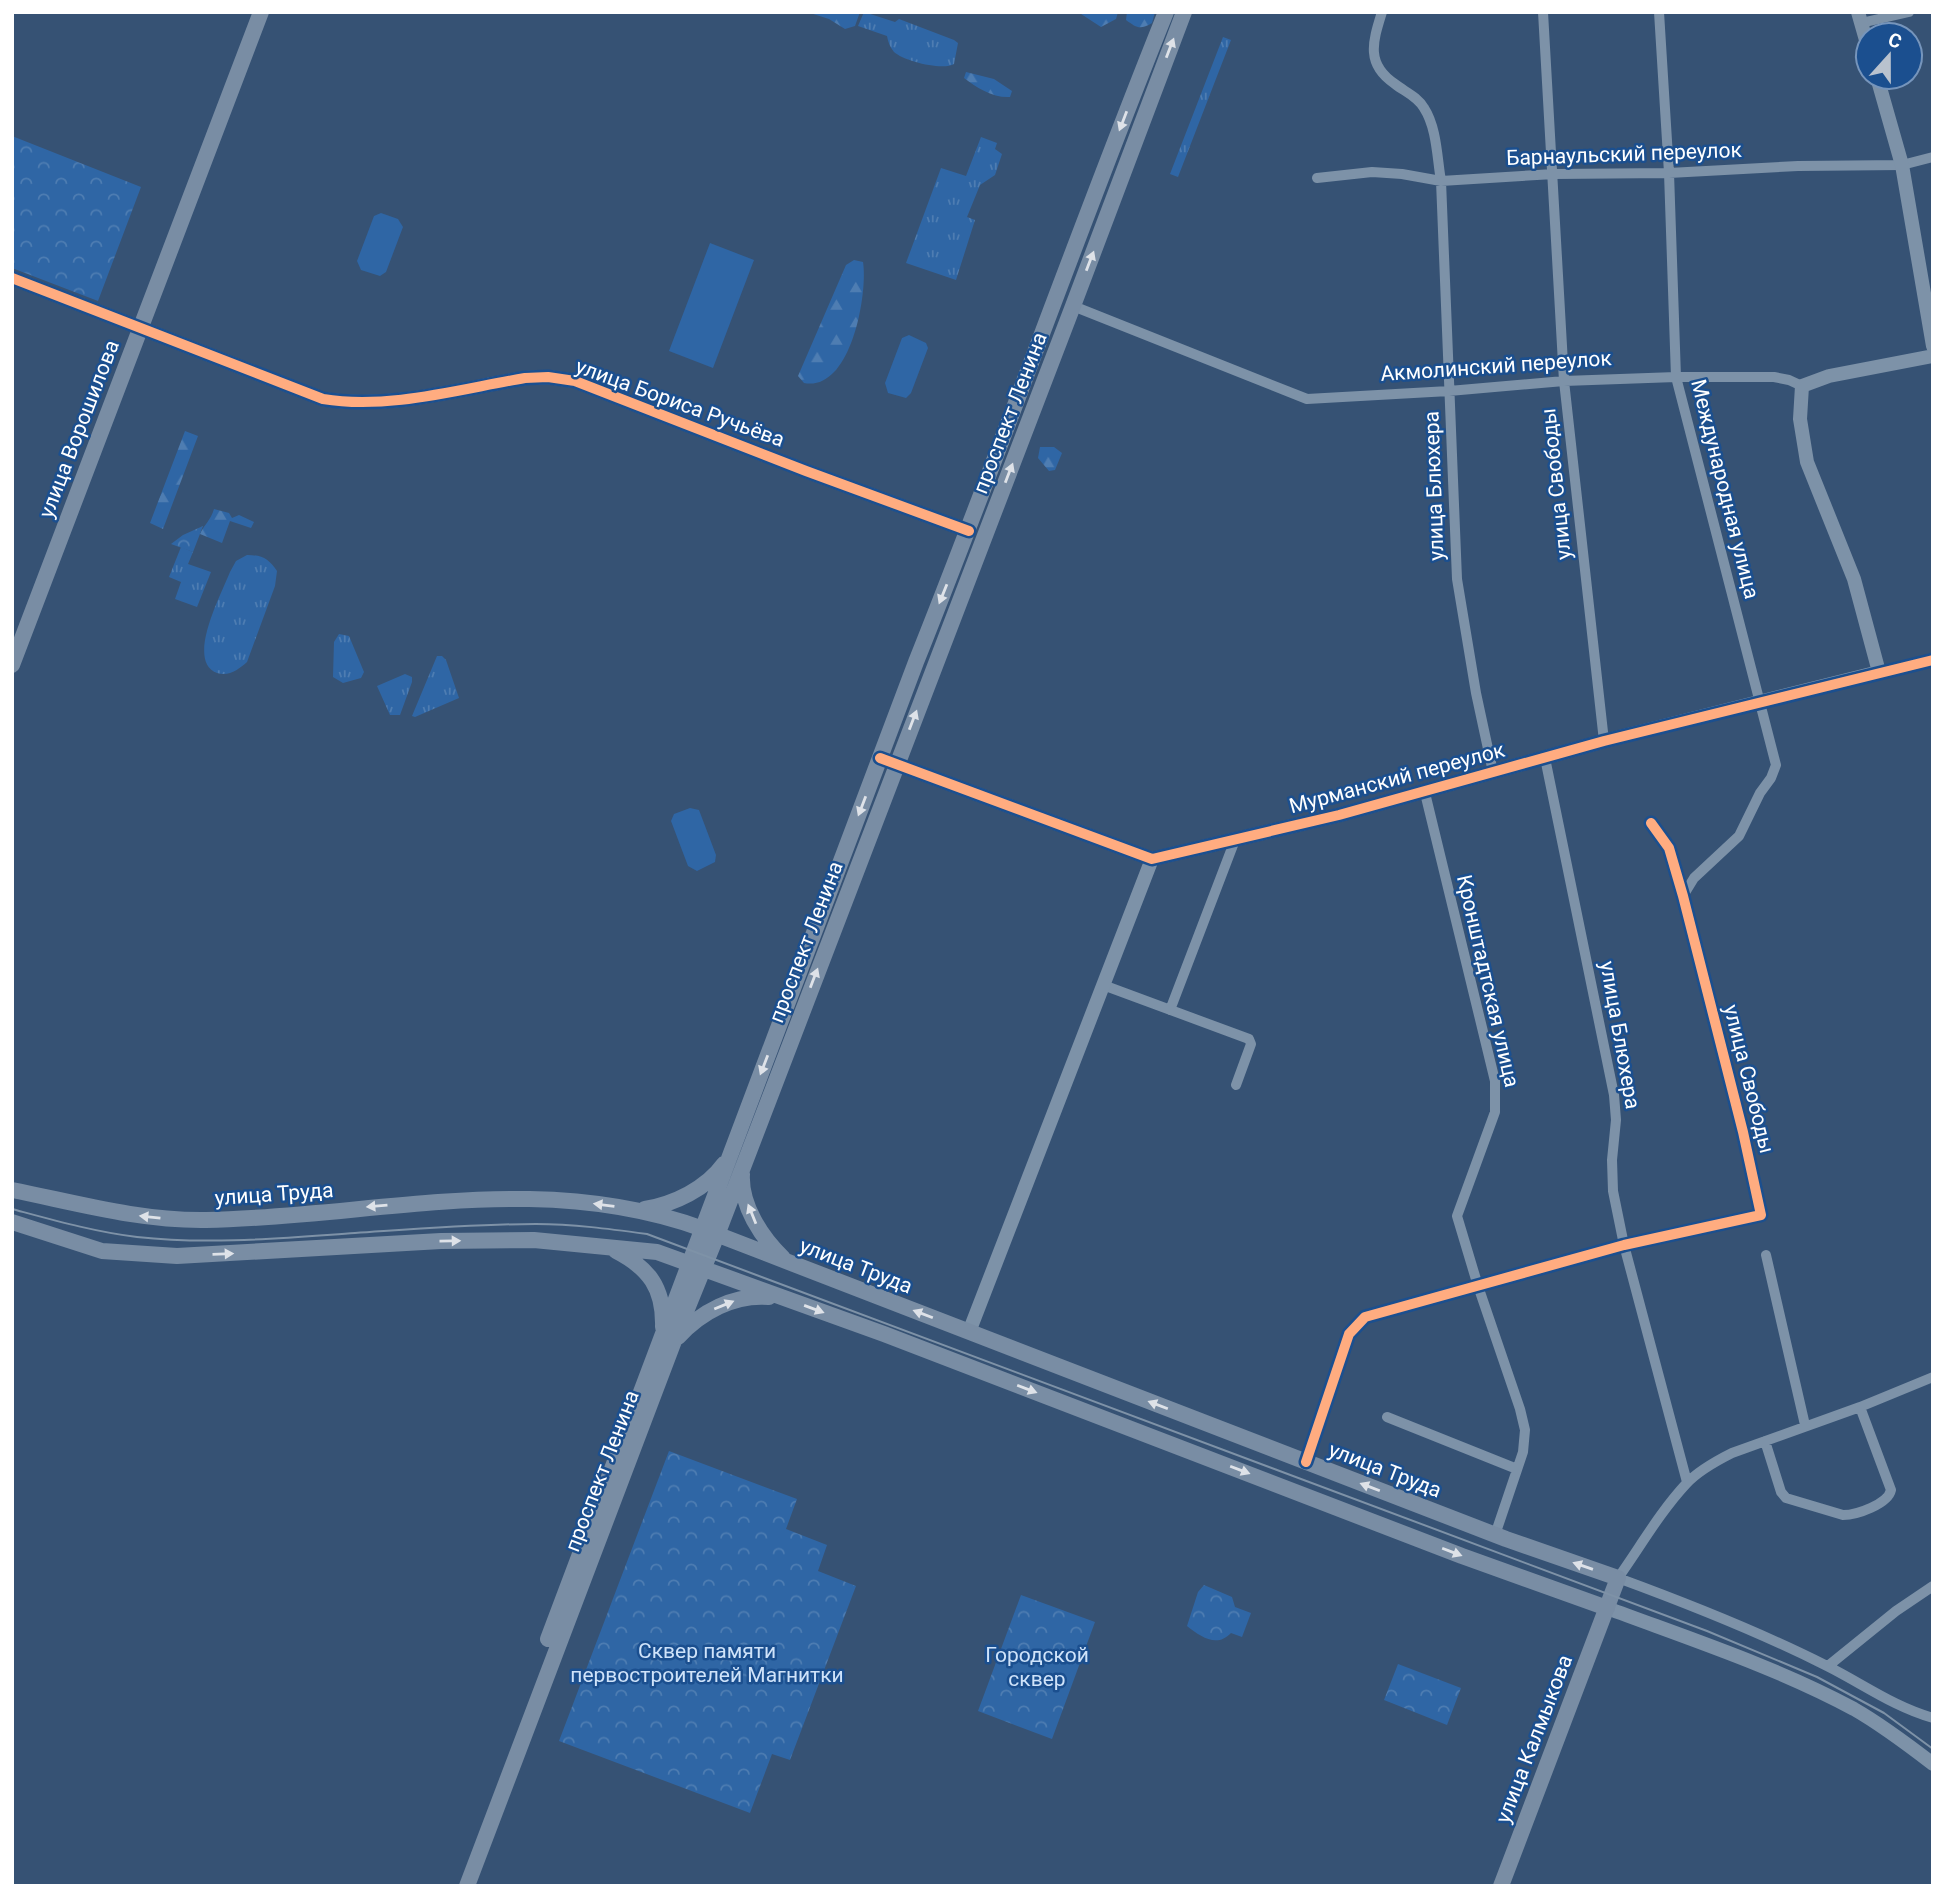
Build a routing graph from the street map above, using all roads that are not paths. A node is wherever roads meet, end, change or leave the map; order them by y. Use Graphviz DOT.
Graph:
graph roads {
  1 [pos="261,12"];
  2 [pos="1166,12"];
  3 [pos="1184,12"];
  4 [pos="1382,12"];
  5 [pos="1543,12"];
  6 [pos="1659,12"];
  7 [pos="1909,12"];
  8 [pos="1860,18"];
  9 [pos="1881,91"];
  10 [pos="1933,157"];
  11 [pos="1902,165"];
  12 [pos="1669,173"];
  13 [pos="1553,174"];
  14 [pos="1317,178"];
  15 [pos="1441,181"];
  16 [pos="12,278"];
  17 [pos="1073,306"];
  18 [pos="141,328"];
  19 [pos="1933,346"];
  20 [pos="1933,356"];
  21 [pos="1676,377"];
  22 [pos="1564,381"];
  23 [pos="1802,386"];
  24 [pos="1449,391"];
  25 [pos="968,531"];
  26 [pos="985,537"];
  27 [pos="1933,660"];
  28 [pos="12,666"];
  29 [pos="1879,672"];
  30 [pos="1758,703"];
  31 [pos="1604,741"];
  32 [pos="880,758"];
  33 [pos="1545,758"];
  34 [pos="896,765"];
  35 [pos="1493,772"];
  36 [pos="1425,793"];
  37 [pos="1651,823"];
  38 [pos="1235,840"];
  39 [pos="1152,859"];
  40 [pos="1683,896"];
  41 [pos="1103,985"];
  42 [pos="1170,1010"];
  43 [pos="1236,1085"];
  44 [pos="739,1155"];
  45 [pos="12,1190"];
  46 [pos="640,1210"];
  47 [pos="12,1222"];
  48 [pos="710,1232"];
  49 [pos="1624,1245"];
  50 [pos="607,1247"];
  51 [pos="1766,1255"];
  52 [pos="787,1262"];
  53 [pos="696,1267"];
  54 [pos="1478,1286"];
  55 [pos="785,1298"];
  56 [pos="969,1332"];
  57 [pos="668,1339"];
  58 [pos="1933,1377"];
  59 [pos="1860,1407"];
  60 [pos="1387,1417"];
  61 [pos="1805,1425"];
  62 [pos="1765,1441"];
  63 [pos="1306,1462"];
  64 [pos="1517,1469"];
  65 [pos="1687,1482"];
  66 [pos="1495,1535"];
  67 [pos="1618,1578"];
  68 [pos="1933,1586"];
  69 [pos="1607,1608"];
  70 [pos="1828,1666"];
  71 [pos="1933,1718"];
  72 [pos="1933,1763"];
  73 [pos="456,1886"];
  74 [pos="467,1886"];
  75 [pos="1501,1886"];
  1 -- 18 [label="main road, улица Ворошилова"];
  2 -- 25 [label="main road, проспект Ленина, one-way"];
  17 -- 3 [label="main road, проспект Ленина, one-way"];
  4 -- 15 [label="street, улица Блюхера"];
  5 -- 13 [label="street, улица Свободы"];
  6 -- 12 [label="street, Международная улица"];
  7 -- 8 [label="street"];
  9 -- 11 [label="street"];
  10 -- 11 [label="street, Барнаульский переулок"];
  11 -- 12 [label="street, Барнаульский переулок"];
  11 -- 19 [label="street"];
  12 -- 13 [label="street, Барнаульский переулок"];
  12 -- 21 [label="street, Международная улица"];
  13 -- 15 [label="street, Барнаульский переулок"];
  13 -- 22 [label="street, улица Свободы"];
  14 -- 15 [label="street, Барнаульский переулок"];
  15 -- 24 [label="street, улица Блюхера"];
  16 -- 18 [label="street, улица Бориса Ручьёва"];
  17 -- 24 [label="street, Акмолинский переулок"];
  26 -- 17 [label="main road, проспект Ленина, one-way"];
  18 -- 25 [label="street, улица Бориса Ручьёва"];
  18 -- 28 [label="main road, улица Ворошилова"];
  20 -- 23 [label="street"];
  21 -- 22 [label="street, Акмолинский переулок"];
  21 -- 23 [label="street, Акмолинский переулок"];
  21 -- 30 [label="street, Международная улица"];
  22 -- 24 [label="street, Акмолинский переулок"];
  22 -- 31 [label="street, улица Свободы"];
  23 -- 29 [label="street"];
  24 -- 35 [label="street, улица Блюхера"];
  25 -- 26 [label="main road, улица Бориса Ручьёва"];
  25 -- 32 [label="main road, проспект Ленина, one-way"];
  34 -- 26 [label="main road, проспект Ленина, one-way"];
  27 -- 29 [label="street, Мурманский переулок"];
  29 -- 30 [label="street, Мурманский переулок"];
  30 -- 31 [label="street, Мурманский переулок"];
  30 -- 40 [label="street, Международная улица"];
  31 -- 33 [label="street, Мурманский переулок"];
  32 -- 34 [label="street"];
  32 -- 44 [label="main road, проспект Ленина, one-way"];
  33 -- 35 [label="street, Мурманский переулок"];
  33 -- 49 [label="street, улица Блюхера"];
  34 -- 39 [label="street"];
  44 -- 34 [label="main road, проспект Ленина, one-way"];
  35 -- 36 [label="street, Мурманский переулок"];
  36 -- 38 [label="street, Мурманский переулок"];
  36 -- 54 [label="street, Кронштадтская улица"];
  37 -- 40 [label="street, улица Свободы"];
  38 -- 39 [label="street, Мурманский переулок"];
  38 -- 42 [label="street"];
  39 -- 41 [label="street"];
  40 -- 49 [label="street, улица Свободы"];
  41 -- 42 [label="street"];
  41 -- 56 [label="street"];
  42 -- 43 [label="street"];
  44 -- 46 [label="main road"];
  44 -- 48 [label="main road, проспект Ленина"];
  52 -- 44 [label="main road, one-way"];
  46 -- 45 [label="main road, улица Труда, one-way"];
  46 -- 48 [label="main road, улица Труда"];
  47 -- 50 [label="main road, one-way"];
  48 -- 52 [label="main road, улица Труда"];
  48 -- 53 [label="main road, проспект Ленина"];
  49 -- 54 [label="street"];
  49 -- 65 [label="street, улица Блюхера"];
  50 -- 53 [label="main road"];
  50 -- 57 [label="main road"];
  51 -- 61 [label="street"];
  56 -- 52 [label="main road, улица Труда, one-way"];
  53 -- 55 [label="main road"];
  53 -- 57 [label="main road, проспект Ленина"];
  54 -- 63 [label="street"];
  54 -- 64 [label="street, Кронштадтская улица"];
  57 -- 55 [label="main road, one-way"];
  55 -- 69 [label="main road, one-way"];
  63 -- 56 [label="main road, улица Труда, one-way"];
  57 -- 73 [label="main road, проспект Ленина"];
  57 -- 74 [label="main road, проспект Ленина"];
  58 -- 59 [label="street"];
  59 -- 61 [label="street"];
  59 -- 62 [label="street"];
  60 -- 64 [label="street"];
  61 -- 62 [label="street"];
  62 -- 65 [label="street"];
  66 -- 63 [label="main road, улица Труда, one-way"];
  64 -- 66 [label="street, Кронштадтская улица"];
  65 -- 67 [label="street"];
  67 -- 66 [label="main road, улица Труда, one-way"];
  67 -- 69 [label="main road"];
  67 -- 70 [label="street"];
  68 -- 70 [label="street"];
  69 -- 72 [label="street"];
  69 -- 75 [label="main road, улица Калмыкова"];
  70 -- 71 [label="street"];
}
